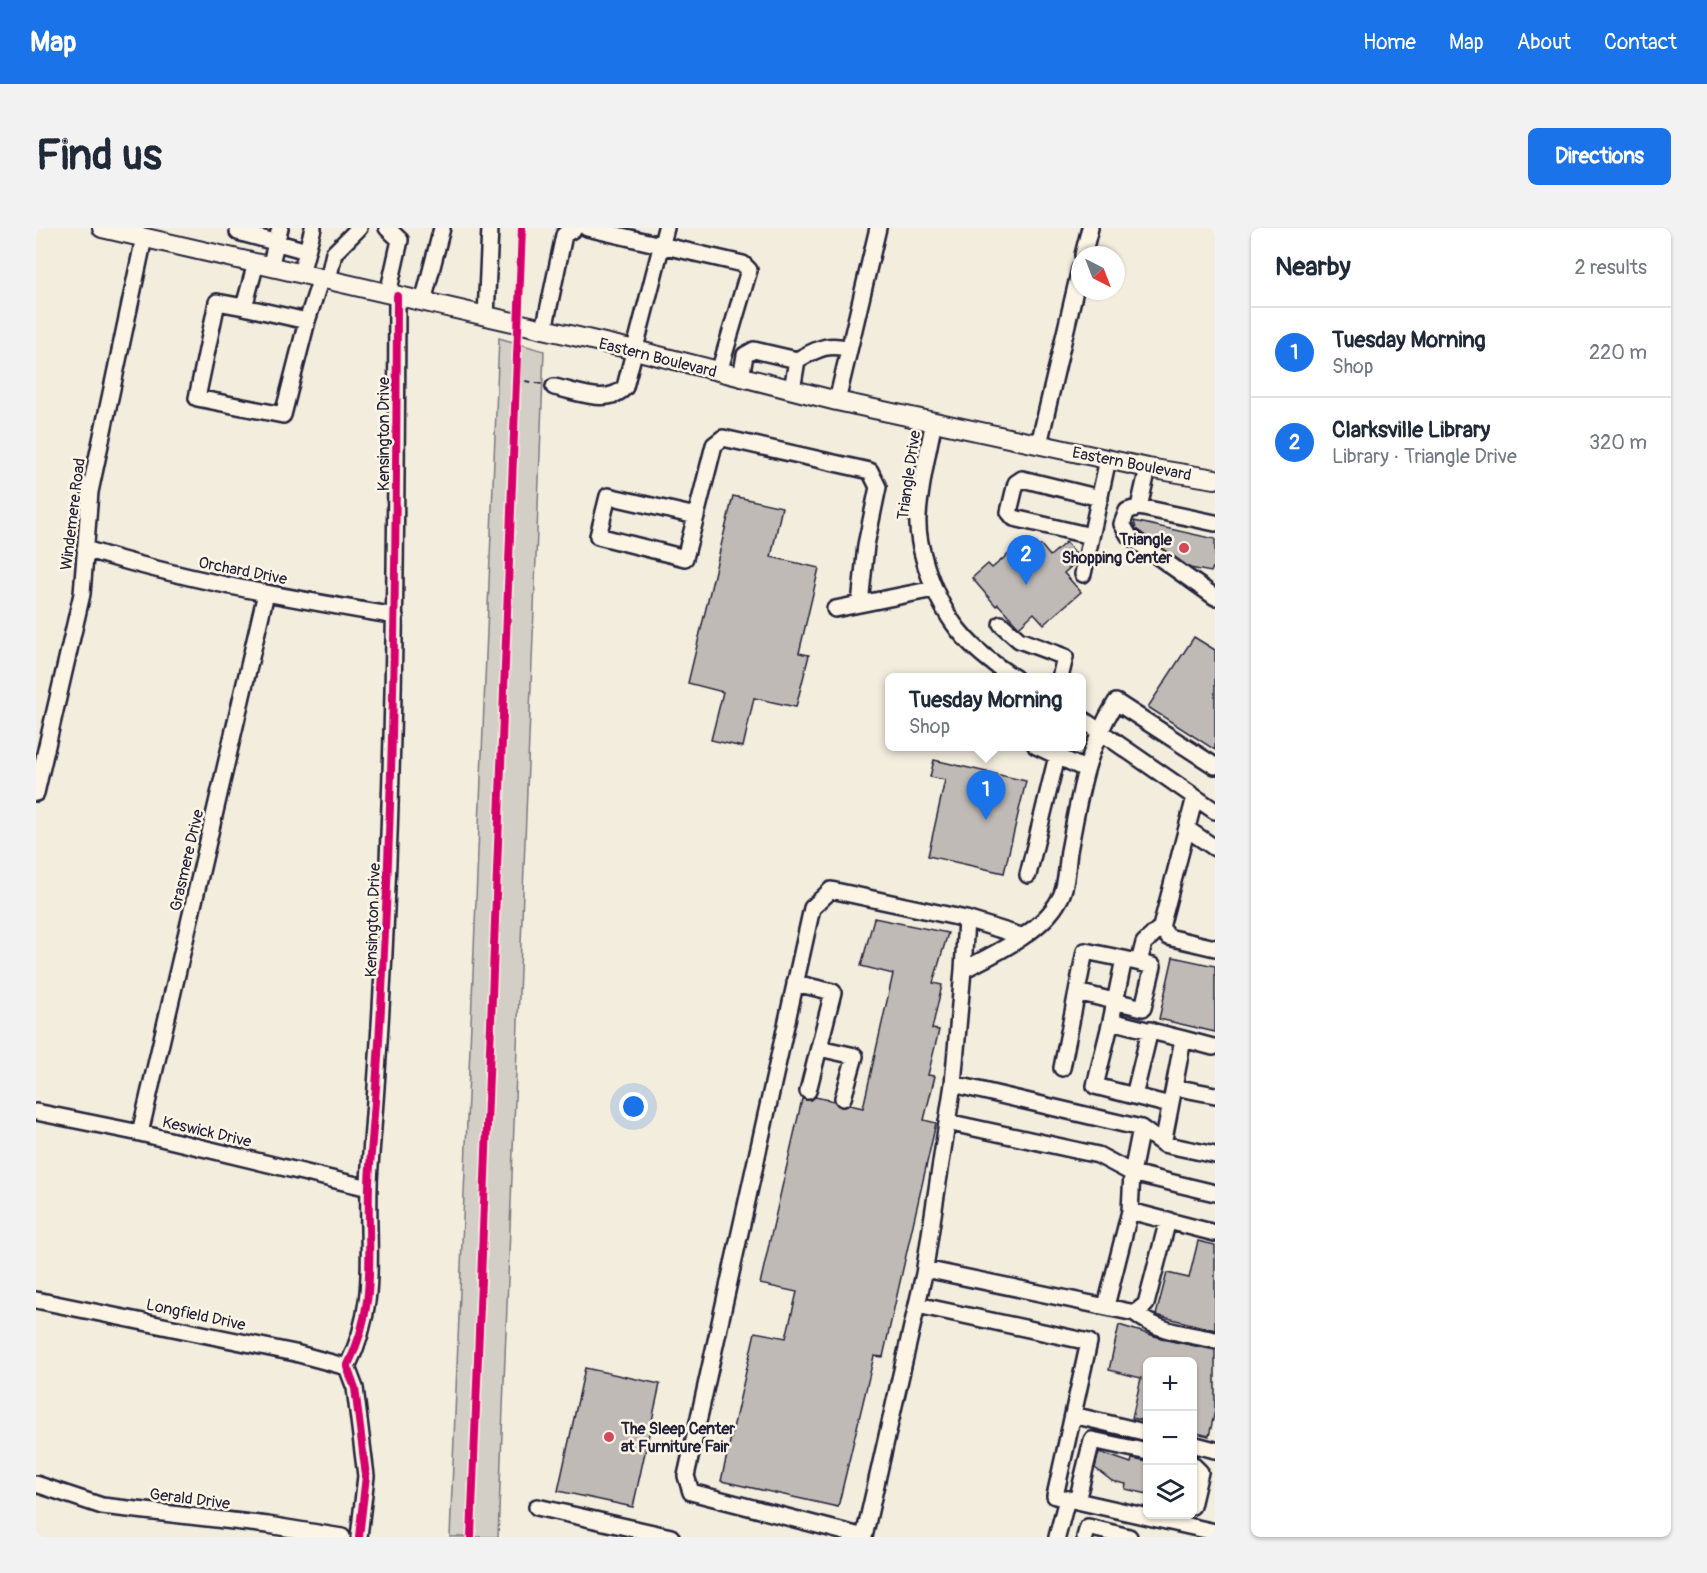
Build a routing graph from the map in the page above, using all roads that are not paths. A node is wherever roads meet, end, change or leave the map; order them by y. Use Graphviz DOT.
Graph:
graph roads {
  1 [pos="313,228"];
  2 [pos="359,228"];
  3 [pos="387,228"];
  4 [pos="442,228"];
  5 [pos="490,228"];
  6 [pos="575,228"];
  7 [pos="587,228"];
  8 [pos="666,228"];
  9 [pos="878,228"];
  10 [pos="1090,228"];
  11 [pos="108,229"];
  12 [pos="240,229"];
  13 [pos="278,235"];
  14 [pos="144,238"];
  15 [pos="663,244"];
  16 [pos="1085,246"];
  17 [pos="307,251"];
  18 [pos="232,258"];
  19 [pos="263,265"];
  20 [pos="301,274"];
  21 [pos="324,279"];
  22 [pos="392,295"];
  23 [pos="1073,300"];
  24 [pos="423,302"];
  25 [pos="244,307"];
  26 [pos="486,317"];
  27 [pos="308,321"];
  28 [pos="544,330"];
  29 [pos="849,349"];
  30 [pos="635,350"];
  31 [pos="797,360"];
  32 [pos="719,372"];
  33 [pos="741,378"];
  34 [pos="554,387"];
  35 [pos="792,390"];
  36 [pos="837,401"];
  37 [pos="934,421"];
  38 [pos="1039,444"];
  39 [pos="1108,459"];
  40 [pos="1148,468"];
  41 [pos="1215,480"];
  42 [pos="1100,498"];
  43 [pos="1139,507"];
  44 [pos="696,516"];
  45 [pos="1215,524"];
  46 [pos="1091,536"];
  47 [pos="85,549"];
  48 [pos="1083,574"];
  49 [pos="934,589"];
  50 [pos="266,593"];
  51 [pos="1215,597"];
  52 [pos="860,604"];
  53 [pos="835,609"];
  54 [pos="395,616"];
  55 [pos="1001,624"];
  56 [pos="1007,673"];
  57 [pos="1060,673"];
  58 [pos="1086,722"];
  59 [pos="1099,730"];
  60 [pos="1045,751"];
  61 [pos="1057,756"];
  62 [pos="1215,766"];
  63 [pos="1085,768"];
  64 [pos="36,793"];
  65 [pos="1195,797"];
  66 [pos="1215,811"];
  67 [pos="1187,829"];
  68 [pos="1215,848"];
  69 [pos="1028,875"];
  70 [pos="966,919"];
  71 [pos="1161,927"];
  72 [pos="1021,936"];
  73 [pos="1215,948"];
  74 [pos="1132,961"];
  75 [pos="963,970"];
  76 [pos="795,983"];
  77 [pos="1077,992"];
  78 [pos="1116,1002"];
  79 [pos="1111,1021"];
  80 [pos="1150,1030"];
  81 [pos="1183,1039"];
  82 [pos="1213,1047"];
  83 [pos="819,1048"];
  84 [pos="1062,1068"];
  85 [pos="953,1084"];
  86 [pos="1174,1087"];
  87 [pos="808,1091"];
  88 [pos="1215,1095"];
  89 [pos="1134,1096"];
  90 [pos="843,1098"];
  91 [pos="1170,1105"];
  92 [pos="36,1112"];
  93 [pos="948,1122"];
  94 [pos="1142,1128"];
  95 [pos="141,1133"];
  96 [pos="1163,1144"];
  97 [pos="1215,1155"];
  98 [pos="1132,1173"];
  99 [pos="369,1188"];
  100 [pos="1215,1193"];
  101 [pos="1130,1211"];
  102 [pos="1168,1220"];
  103 [pos="1215,1233"];
  104 [pos="925,1269"];
  105 [pos="36,1300"];
  106 [pos="917,1305"];
  107 [pos="1106,1306"];
  108 [pos="1136,1313"];
  109 [pos="1215,1340"];
  110 [pos="347,1367"];
  111 [pos="1073,1415"];
  112 [pos="1143,1432"];
  113 [pos="1197,1445"];
  114 [pos="1215,1450"];
  115 [pos="1143,1451"];
  116 [pos="1197,1469"];
  117 [pos="36,1484"];
  118 [pos="1197,1485"];
  119 [pos="1072,1500"];
  120 [pos="537,1507"];
  121 [pos="1184,1526"];
  122 [pos="1215,1532"];
  123 [pos="342,1537"];
  124 [pos="359,1537"];
  125 [pos="671,1537"];
  126 [pos="864,1537"];
  127 [pos="1057,1537"];
  128 [pos="1085,1537"];
  129 [pos="1129,1537"];
  1 -- 17 [label="street"];
  2 -- 21 [label="street"];
  3 -- 22 [label="street, Kensington Drive"];
  4 -- 24 [label="street"];
  5 -- 26 [label="street"];
  6 -- 28 [label="street"];
  7 -- 15 [label="street"];
  8 -- 15 [label="street"];
  9 -- 29 [label="street"];
  10 -- 16 [label="street"];
  11 -- 14 [label="main road, Eastern Boulevard"];
  12 -- 13 [label="street"];
  12 -- 18 [label="street"];
  13 -- 17 [label="street"];
  13 -- 19 [label="street"];
  14 -- 18 [label="main road, Eastern Boulevard"];
  14 -- 47 [label="street, Windemere Road"];
  15 -- 30 [label="street"];
  15 -- 32 [label="street"];
  17 -- 20 [label="street"];
  18 -- 19 [label="main road, Eastern Boulevard"];
  19 -- 20 [label="main road, Eastern Boulevard"];
  19 -- 25 [label="street"];
  20 -- 21 [label="main road, Eastern Boulevard"];
  21 -- 22 [label="main road, Eastern Boulevard"];
  21 -- 27 [label="street"];
  22 -- 24 [label="main road, Eastern Boulevard"];
  22 -- 54 [label="street, Kensington Drive"];
  23 -- 38 [label="street"];
  24 -- 26 [label="main road, Eastern Boulevard"];
  25 -- 27 [label="street"];
  25 -- 27 [label="street"];
  26 -- 28 [label="main road, Eastern Boulevard"];
  28 -- 30 [label="main road, Eastern Boulevard"];
  29 -- 31 [label="street"];
  29 -- 36 [label="street"];
  30 -- 32 [label="main road, Eastern Boulevard"];
  30 -- 34 [label="street"];
  31 -- 33 [label="street"];
  31 -- 35 [label="street"];
  32 -- 33 [label="main road, Eastern Boulevard"];
  33 -- 35 [label="main road, Eastern Boulevard"];
  35 -- 36 [label="main road, Eastern Boulevard"];
  36 -- 37 [label="main road, Eastern Boulevard"];
  37 -- 38 [label="main road, Eastern Boulevard"];
  37 -- 49 [label="street, Triangle Drive"];
  38 -- 39 [label="main road, Eastern Boulevard"];
  39 -- 40 [label="main road, Eastern Boulevard"];
  39 -- 42 [label="street"];
  40 -- 41 [label="main road, Eastern Boulevard"];
  40 -- 43 [label="street"];
  42 -- 46 [label="street"];
  42 -- 46 [label="street"];
  43 -- 45 [label="street"];
  43 -- 51 [label="street"];
  44 -- 44 [label="street"];
  44 -- 52 [label="street"];
  46 -- 48 [label="street"];
  47 -- 50 [label="street, Orchard Drive"];
  47 -- 64 [label="street, Windemere Road"];
  49 -- 52 [label="street"];
  49 -- 56 [label="street, Triangle Drive"];
  50 -- 54 [label="street, Orchard Drive"];
  50 -- 95 [label="street, Grasmere Drive"];
  52 -- 53 [label="street"];
  54 -- 99 [label="street, Kensington Drive"];
  55 -- 57 [label="street"];
  58 -- 59 [label="street"];
  59 -- 62 [label="street"];
  59 -- 63 [label="street"];
  59 -- 65 [label="street"];
  60 -- 61 [label="street"];
  61 -- 63 [label="street"];
  61 -- 69 [label="street"];
  63 -- 72 [label="street"];
  65 -- 66 [label="street"];
  65 -- 67 [label="street"];
  67 -- 68 [label="street"];
  67 -- 71 [label="street"];
  70 -- 72 [label="street"];
  70 -- 75 [label="street"];
  70 -- 76 [label="street"];
  71 -- 73 [label="street"];
  71 -- 74 [label="street"];
  72 -- 75 [label="street"];
  74 -- 77 [label="street"];
  74 -- 78 [label="street"];
  74 -- 78 [label="street"];
  75 -- 85 [label="street"];
  76 -- 83 [label="street"];
  76 -- 126 [label="street"];
  77 -- 78 [label="street"];
  77 -- 84 [label="street"];
  78 -- 79 [label="street"];
  79 -- 80 [label="street"];
  79 -- 89 [label="street"];
  80 -- 81 [label="street"];
  80 -- 89 [label="street"];
  81 -- 82 [label="street"];
  81 -- 86 [label="street"];
  83 -- 87 [label="street"];
  83 -- 90 [label="street"];
  85 -- 93 [label="street"];
  85 -- 94 [label="street"];
  86 -- 88 [label="street"];
  86 -- 91 [label="street"];
  89 -- 91 [label="street"];
  91 -- 96 [label="street"];
  92 -- 95 [label="street, Keswick Drive"];
  93 -- 98 [label="street"];
  93 -- 104 [label="street"];
  94 -- 96 [label="street"];
  94 -- 98 [label="street"];
  95 -- 99 [label="street, Keswick Drive"];
  96 -- 97 [label="street"];
  98 -- 100 [label="street"];
  98 -- 101 [label="street"];
  99 -- 110 [label="street, Kensington Drive"];
  101 -- 102 [label="street"];
  101 -- 107 [label="street"];
  102 -- 103 [label="street"];
  102 -- 108 [label="street"];
  104 -- 106 [label="street"];
  104 -- 107 [label="street"];
  105 -- 110 [label="street, Longfield Drive"];
  106 -- 111 [label="street"];
  106 -- 126 [label="street"];
  107 -- 108 [label="street"];
  108 -- 109 [label="street"];
  110 -- 124 [label="street"];
  111 -- 112 [label="street"];
  111 -- 119 [label="street"];
  113 -- 114 [label="street"];
  115 -- 119 [label="street"];
  116 -- 118 [label="street"];
  117 -- 123 [label="street, Gerald Drive"];
  119 -- 121 [label="street"];
  119 -- 127 [label="street"];
  120 -- 125 [label="street"];
  121 -- 122 [label="street"];
  128 -- 129 [label="street"];
}
